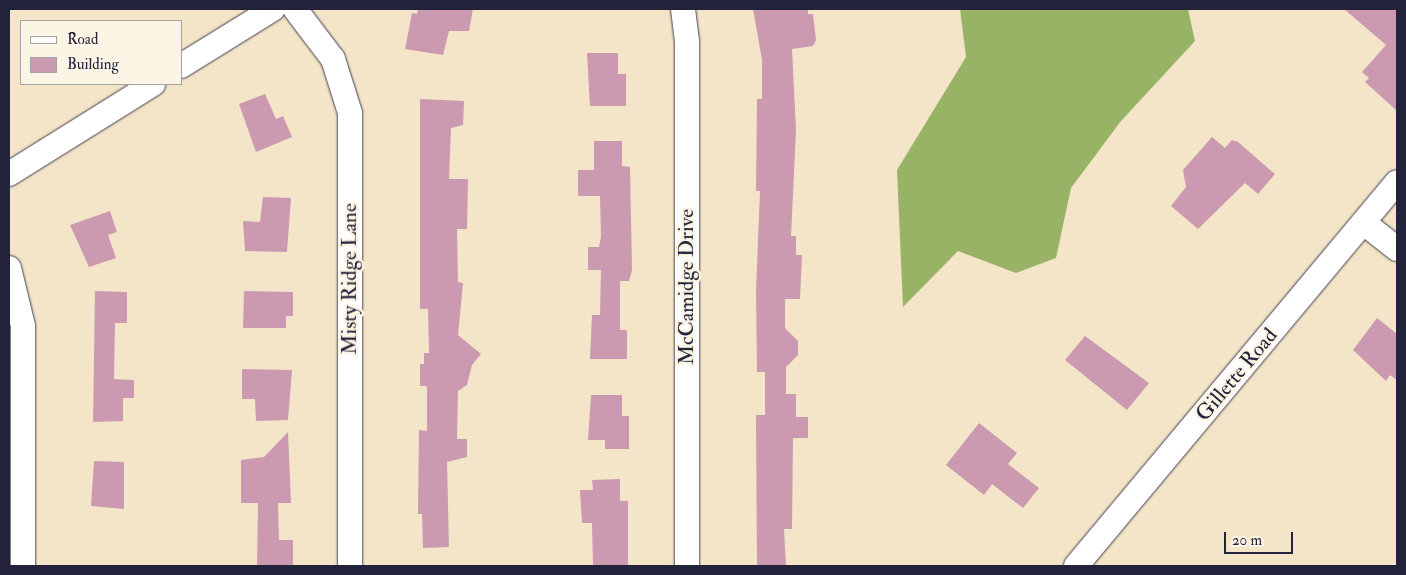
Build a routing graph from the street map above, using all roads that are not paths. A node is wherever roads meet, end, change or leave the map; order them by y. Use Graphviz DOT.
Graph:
graph roads {
  1 [pos="274,9"];
  2 [pos="295,9"];
  3 [pos="683,9"];
  4 [pos="182,65"];
  5 [pos="151,85"];
  6 [pos="9,174"];
  7 [pos="1397,182"];
  8 [pos="1364,222"];
  9 [pos="1397,248"];
  10 [pos="9,268"];
  11 [pos="23,566"];
  12 [pos="350,566"];
  13 [pos="687,566"];
  14 [pos="1076,566"];
  1 -- 4 [label="street"];
  2 -- 12 [label="street, Misty Ridge Lane"];
  3 -- 13 [label="street, McCamidge Drive"];
  5 -- 6 [label="street"];
  7 -- 8 [label="street, Gillette Road"];
  8 -- 9 [label="street"];
  8 -- 14 [label="street, Gillette Road"];
  10 -- 11 [label="street"];
}
